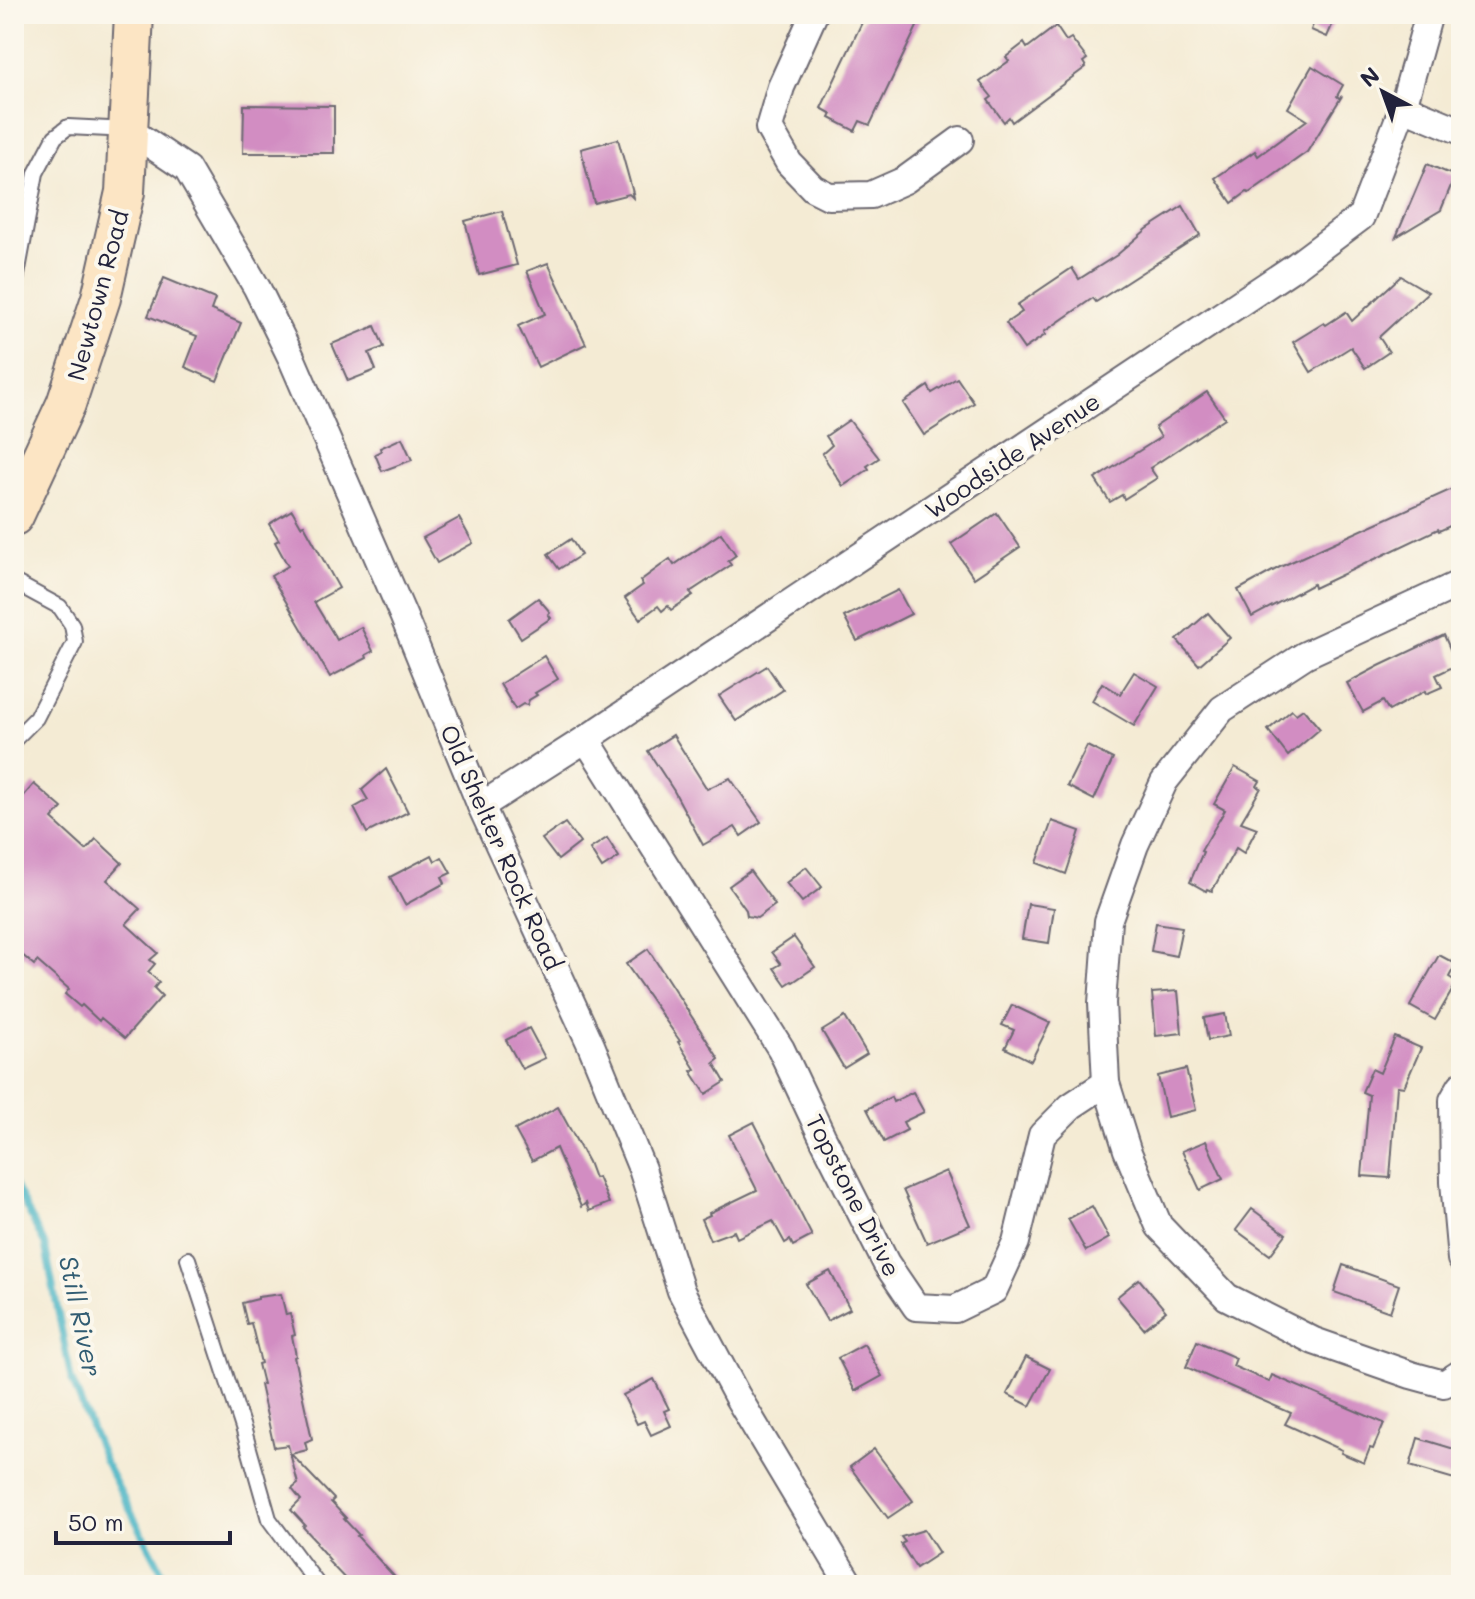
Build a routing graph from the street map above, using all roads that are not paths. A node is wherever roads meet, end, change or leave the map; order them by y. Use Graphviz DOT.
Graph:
graph roads {
  1 [pos="134,14"];
  2 [pos="814,14"];
  3 [pos="1429,14"];
  4 [pos="1403,107"];
  5 [pos="129,130"];
  6 [pos="1461,131"];
  7 [pos="960,140"];
  8 [pos="14,291"];
  9 [pos="14,516"];
  10 [pos="14,582"];
  11 [pos="1461,583"];
  12 [pos="586,739"];
  13 [pos="14,740"];
  14 [pos="481,806"];
  15 [pos="1106,1083"];
  16 [pos="1461,1086"];
  17 [pos="188,1259"];
  18 [pos="1461,1259"];
  19 [pos="1461,1373"];
  20 [pos="318,1585"];
  21 [pos="850,1585"];
  1 -- 5 [label="main road, Newtown Road"];
  2 -- 7 [label="street"];
  3 -- 4 [label="street, Woodside Avenue"];
  4 -- 6 [label="street"];
  4 -- 12 [label="street, Woodside Avenue"];
  5 -- 8 [label="lane"];
  5 -- 9 [label="main road, Newtown Road"];
  5 -- 14 [label="street, Old Shelter Rock Road"];
  10 -- 13 [label="lane"];
  11 -- 15 [label="street"];
  12 -- 14 [label="street, Woodside Avenue"];
  12 -- 15 [label="street, Topstone Drive"];
  14 -- 21 [label="street, Old Shelter Rock Road"];
  15 -- 19 [label="street"];
  16 -- 18 [label="street"];
  17 -- 20 [label="lane"];
}
